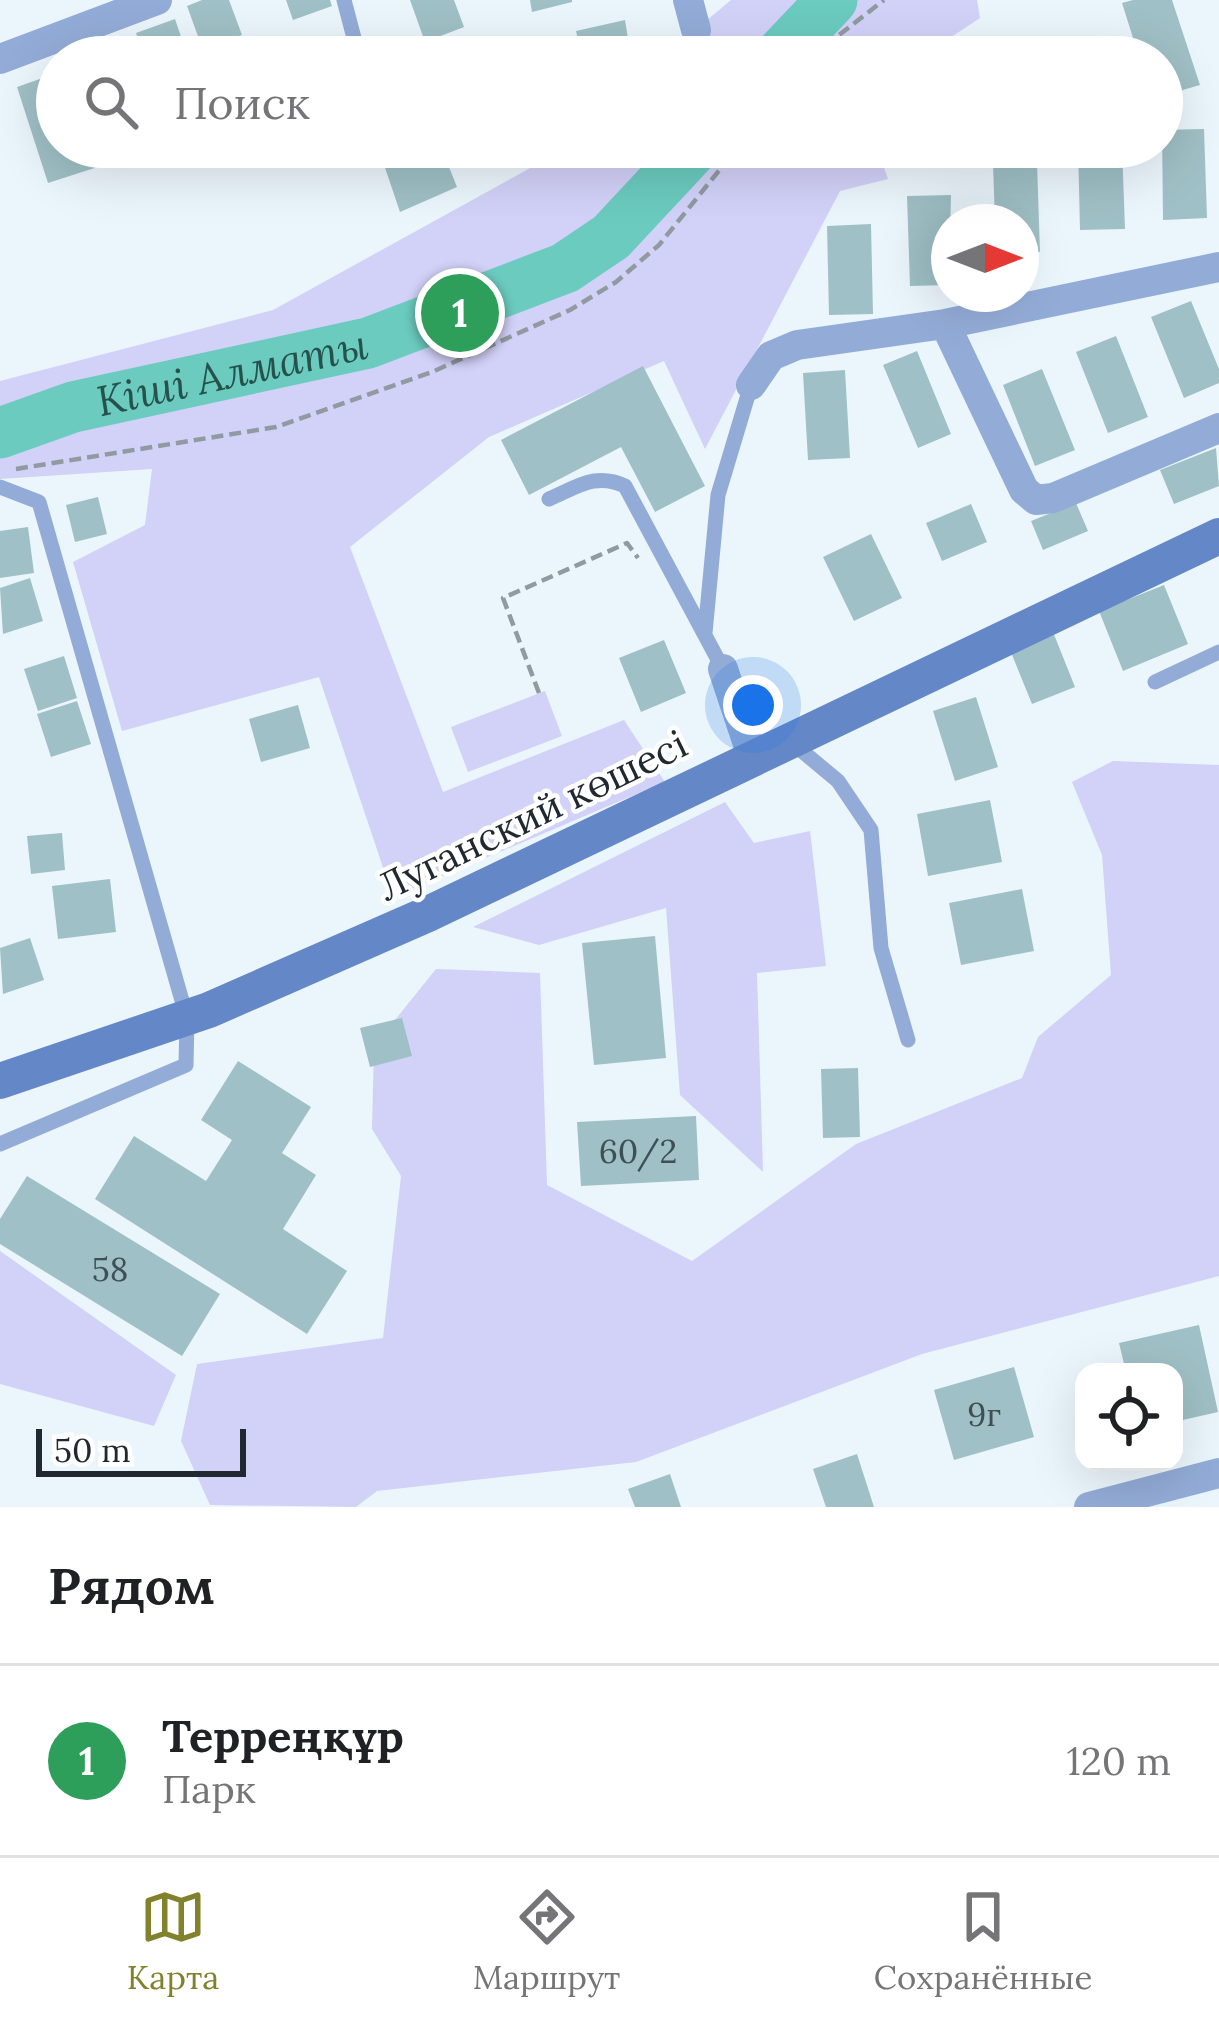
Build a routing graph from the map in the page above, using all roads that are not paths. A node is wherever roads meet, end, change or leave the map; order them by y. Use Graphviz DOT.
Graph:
graph roads {
  1 [pos="157,0"];
  2 [pos="344,0"];
  3 [pos="61,36"];
  4 [pos="353,36"];
  5 [pos="36,45"];
  6 [pos="0,59"];
  7 [pos="1219,267"];
  8 [pos="945,325"];
  9 [pos="752,385"];
  10 [pos="1219,428"];
  11 [pos="0,487"];
  12 [pos="549,499"];
  13 [pos="1219,536"];
  14 [pos="705,636"];
  15 [pos="1219,652"];
  16 [pos="723,669"];
  17 [pos="1155,682"];
  18 [pos="788,739"];
  19 [pos="752,756"];
  20 [pos="187,1018"];
  21 [pos="908,1040"];
  22 [pos="0,1081"];
  23 [pos="0,1144"];
  24 [pos="1219,1473"];
  25 [pos="1089,1507"];
  1 -- 3 [label="street"];
  2 -- 4 [label="lane"];
  5 -- 6 [label="street"];
  7 -- 8 [label="street"];
  8 -- 9 [label="street"];
  8 -- 10 [label="street"];
  9 -- 14 [label="lane"];
  11 -- 20 [label="lane"];
  12 -- 14 [label="lane"];
  13 -- 18 [label="street, Луганский көшесі"];
  14 -- 16 [label="lane"];
  15 -- 17 [label="lane"];
  16 -- 19 [label="street"];
  18 -- 19 [label="street, Луганский көшесі"];
  18 -- 21 [label="lane"];
  19 -- 20 [label="street, Луганский көшесі"];
  20 -- 22 [label="street, Луганский көшесі"];
  20 -- 23 [label="lane"];
  24 -- 25 [label="street"];
}
